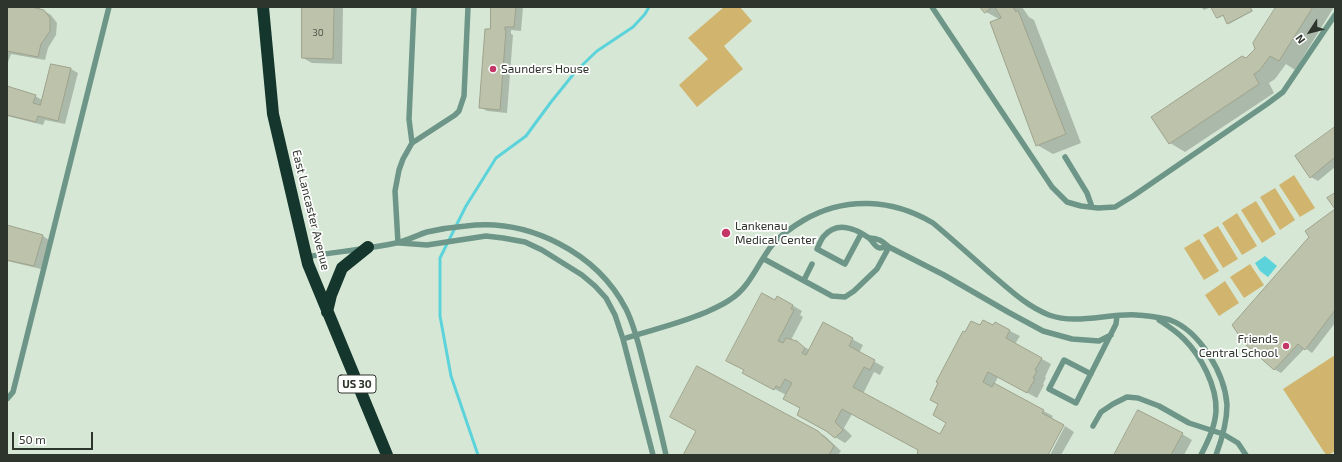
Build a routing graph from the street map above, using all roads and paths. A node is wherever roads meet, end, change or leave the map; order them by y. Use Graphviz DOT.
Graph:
graph roads {
  1 [pos="109,7"];
  2 [pos="263,7"];
  3 [pos="414,7"];
  4 [pos="468,7"];
  5 [pos="932,7"];
  6 [pos="1334,16"];
  7 [pos="412,143"];
  8 [pos="1065,158"];
  9 [pos="1092,208"];
  10 [pos="861,234"];
  11 [pos="398,243"];
  12 [pos="368,247"];
  13 [pos="889,247"];
  14 [pos="306,257"];
  15 [pos="764,258"];
  16 [pos="812,264"];
  17 [pos="804,280"];
  18 [pos="327,312"];
  19 [pos="1117,316"];
  20 [pos="1155,318"];
  21 [pos="636,335"];
  22 [pos="1111,335"];
  23 [pos="623,339"];
  24 [pos="1091,374"];
  25 [pos="7,399"];
  26 [pos="1093,426"];
  27 [pos="1212,431"];
  28 [pos="1223,434"];
  29 [pos="387,455"];
  30 [pos="653,455"];
  31 [pos="666,455"];
  32 [pos="1201,455"];
  33 [pos="1216,455"];
  34 [pos="1246,455"];
  1 -- 25 [label="lane"];
  2 -- 14 [label="highway, East Lancaster Avenue / US 30"];
  3 -- 7 [label="lane"];
  4 -- 7 [label="lane"];
  5 -- 9 [label="lane"];
  6 -- 9 [label="lane"];
  7 -- 11 [label="lane"];
  8 -- 9 [label="lane"];
  10 -- 10 [label="lane"];
  10 -- 13 [label="lane"];
  11 -- 12 [label="lane"];
  11 -- 21 [label="lane"];
  11 -- 23 [label="lane"];
  12 -- 14 [label="lane"];
  12 -- 18 [label="highway"];
  13 -- 17 [label="lane"];
  13 -- 22 [label="lane"];
  14 -- 18 [label="highway, East Lancaster Avenue / US 30"];
  15 -- 17 [label="lane"];
  15 -- 19 [label="lane"];
  15 -- 21 [label="lane"];
  16 -- 17 [label="lane"];
  18 -- 29 [label="highway, East Lancaster Avenue / US 30"];
  19 -- 20 [label="lane"];
  19 -- 22 [label="lane"];
  20 -- 27 [label="lane"];
  20 -- 28 [label="lane"];
  21 -- 23 [label="lane"];
  21 -- 31 [label="lane"];
  22 -- 24 [label="lane"];
  23 -- 30 [label="lane"];
  24 -- 24 [label="lane"];
  26 -- 27 [label="lane"];
  27 -- 28 [label="lane"];
  27 -- 32 [label="lane"];
  28 -- 33 [label="lane"];
  28 -- 34 [label="lane"];
}
